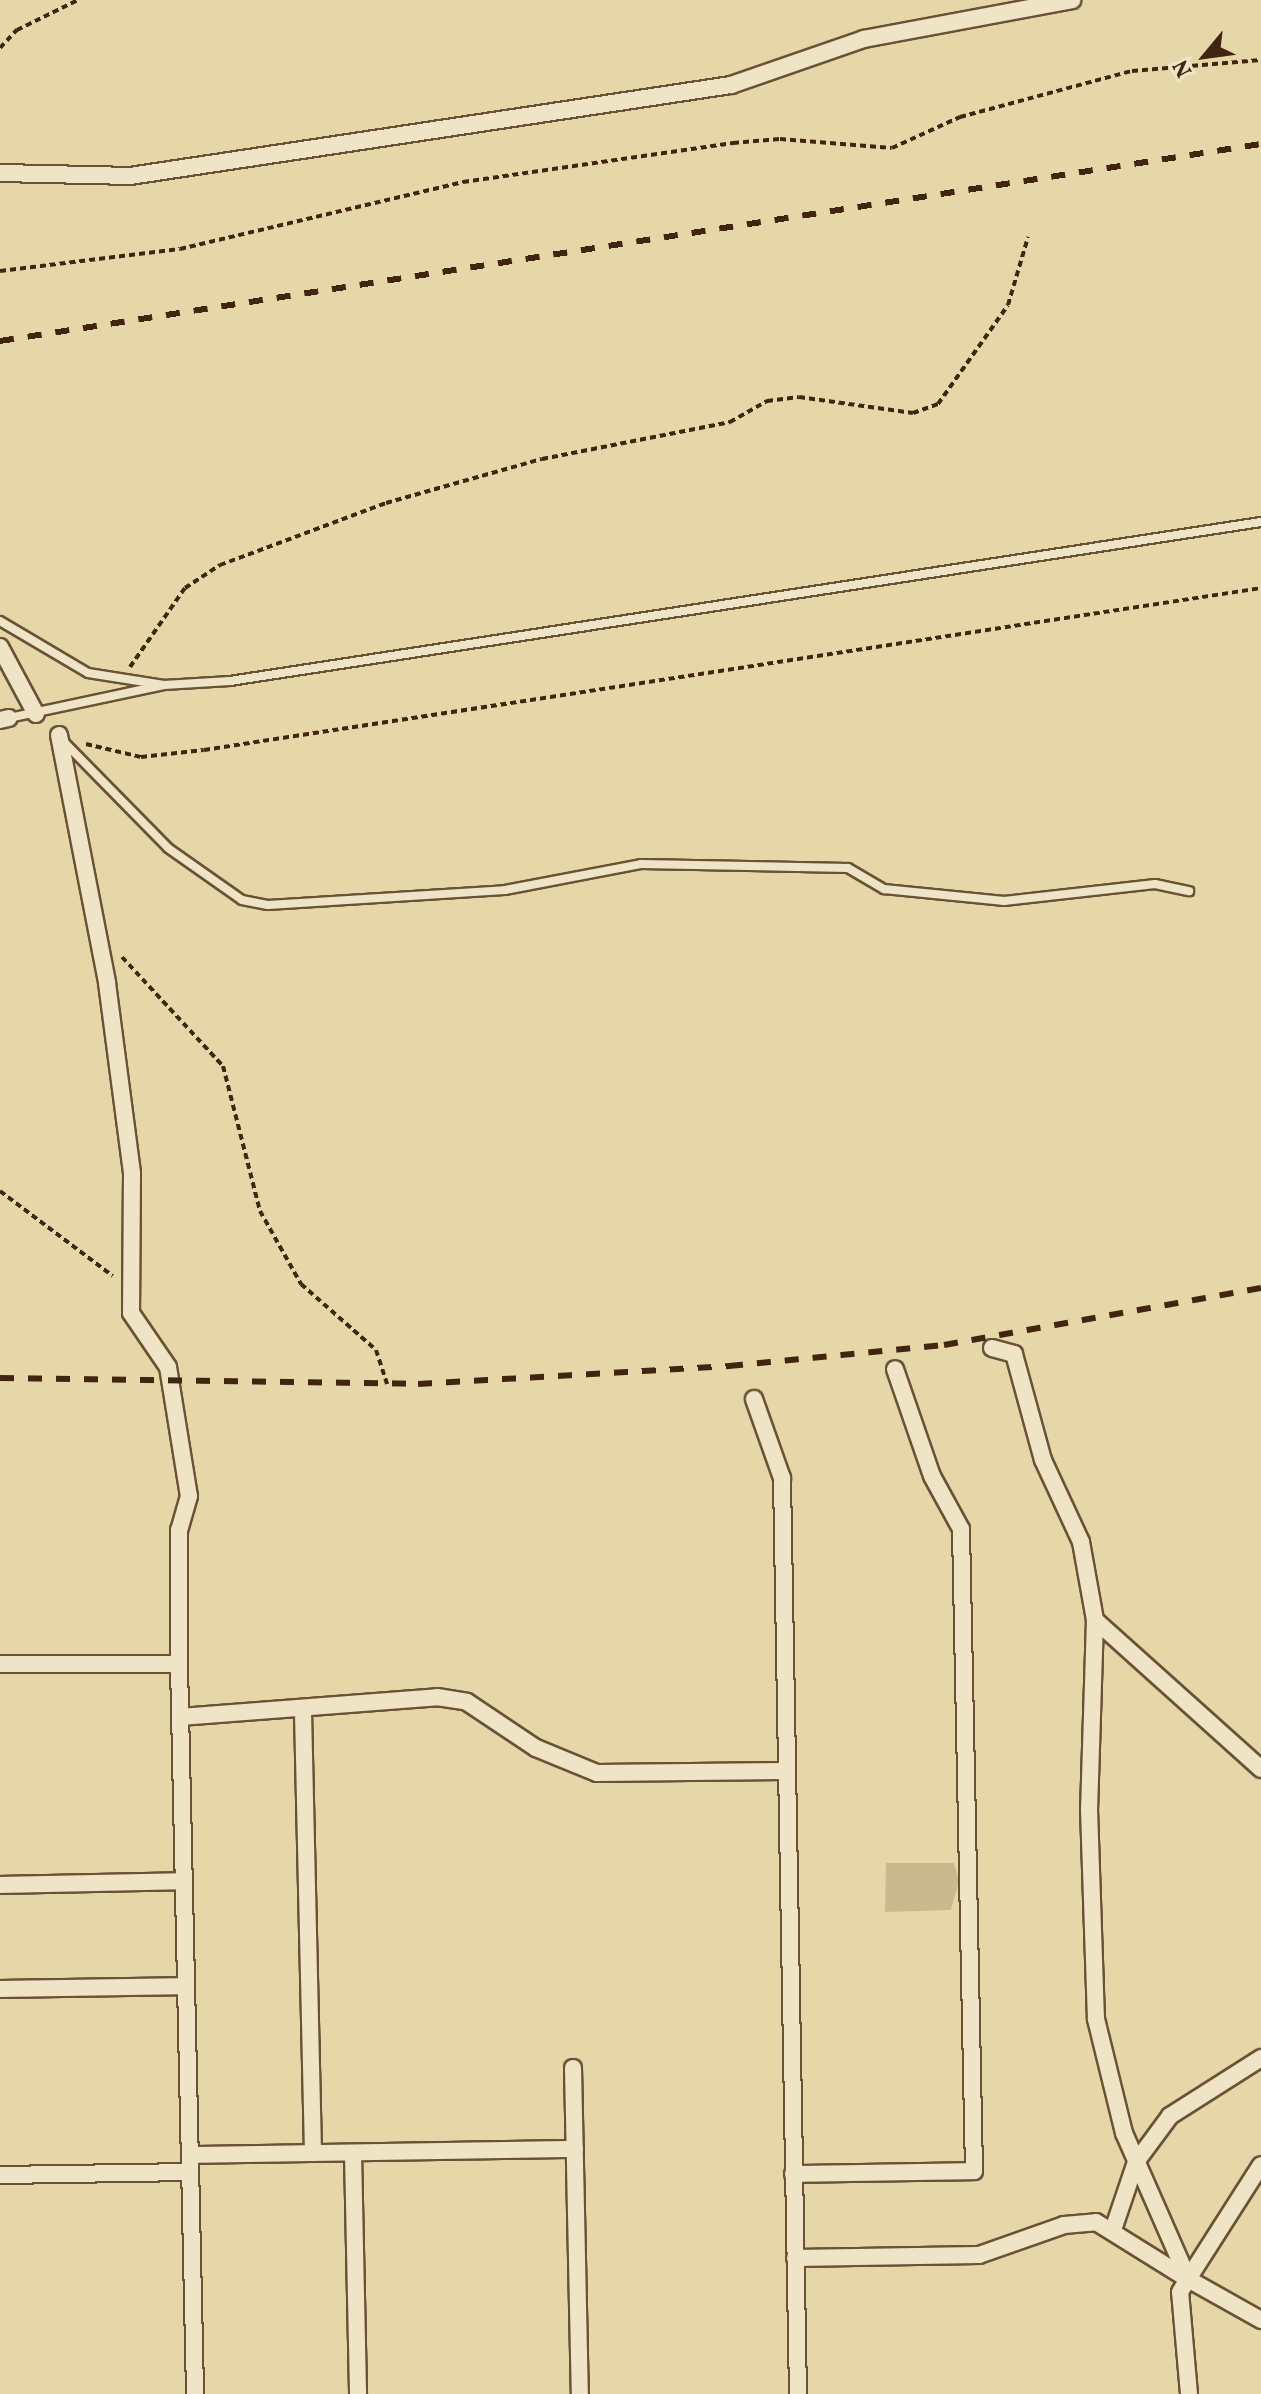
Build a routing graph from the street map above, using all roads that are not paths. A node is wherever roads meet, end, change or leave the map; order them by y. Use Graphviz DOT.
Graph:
graph roads {
  1 [pos="1072,0"];
  2 [pos="0,173"];
  3 [pos="1261,522"];
  4 [pos="0,621"];
  5 [pos="0,647"];
  6 [pos="164,685"];
  7 [pos="36,714"];
  8 [pos="5,719"];
  9 [pos="59,735"];
  10 [pos="1189,891"];
  11 [pos="992,1348"];
  12 [pos="895,1369"];
  13 [pos="754,1399"];
  14 [pos="1095,1620"];
  15 [pos="0,1664"];
  16 [pos="179,1664"];
  17 [pos="303,1712"];
  18 [pos="180,1717"];
  19 [pos="1261,1769"];
  20 [pos="784,1771"];
  21 [pos="184,1881"];
  22 [pos="0,1885"];
  23 [pos="186,1986"];
  24 [pos="0,1989"];
  25 [pos="1261,2058"];
  26 [pos="573,2068"];
  27 [pos="575,2149"];
  28 [pos="313,2153"];
  29 [pos="353,2153"];
  30 [pos="1136,2162"];
  31 [pos="190,2164"];
  32 [pos="1261,2165"];
  33 [pos="793,2174"];
  34 [pos="0,2175"];
  35 [pos="1114,2227"];
  36 [pos="795,2258"];
  37 [pos="1188,2279"];
  38 [pos="1261,2320"];
  39 [pos="195,2394"];
  40 [pos="358,2394"];
  41 [pos="580,2394"];
  42 [pos="798,2394"];
  43 [pos="1189,2394"];
  1 -- 2 [label="street"];
  3 -- 6 [label="lane"];
  4 -- 6 [label="lane"];
  5 -- 7 [label="street"];
  6 -- 7 [label="lane"];
  7 -- 8 [label="lane"];
  9 -- 10 [label="lane"];
  9 -- 16 [label="street"];
  11 -- 14 [label="street"];
  12 -- 33 [label="street"];
  13 -- 20 [label="street"];
  14 -- 19 [label="street"];
  14 -- 30 [label="street"];
  15 -- 16 [label="street"];
  16 -- 18 [label="street"];
  17 -- 18 [label="street"];
  17 -- 20 [label="street"];
  17 -- 28 [label="street"];
  18 -- 21 [label="street"];
  20 -- 33 [label="street"];
  21 -- 22 [label="street"];
  21 -- 23 [label="street"];
  23 -- 24 [label="street"];
  23 -- 31 [label="street"];
  25 -- 30 [label="street"];
  26 -- 27 [label="street"];
  27 -- 29 [label="street"];
  27 -- 41 [label="street"];
  28 -- 29 [label="street"];
  28 -- 31 [label="street"];
  29 -- 40 [label="street"];
  30 -- 35 [label="street"];
  30 -- 37 [label="street"];
  31 -- 34 [label="street"];
  31 -- 39 [label="street"];
  32 -- 37 [label="street"];
  33 -- 36 [label="street"];
  35 -- 36 [label="street"];
  35 -- 37 [label="street"];
  36 -- 42 [label="street"];
  37 -- 38 [label="street"];
  37 -- 43 [label="street"];
}
